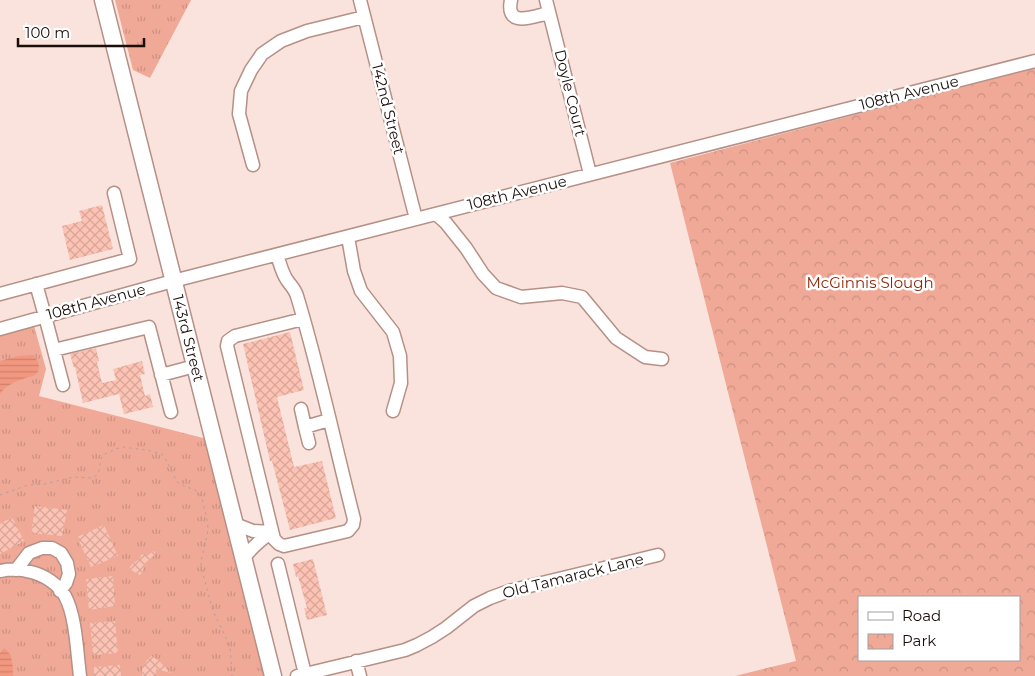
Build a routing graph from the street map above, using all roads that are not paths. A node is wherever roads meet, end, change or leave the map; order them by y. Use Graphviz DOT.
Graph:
graph roads {
  1 [pos="103,0"];
  2 [pos="360,0"];
  3 [pos="511,0"];
  4 [pos="548,6"];
  5 [pos="364,17"];
  6 [pos="1035,61"];
  7 [pos="253,164"];
  8 [pos="590,174"];
  9 [pos="114,193"];
  10 [pos="436,214"];
  11 [pos="416,219"];
  12 [pos="348,237"];
  13 [pos="277,255"];
  14 [pos="174,281"];
  15 [pos="36,284"];
  16 [pos="0,294"];
  17 [pos="45,316"];
  18 [pos="303,319"];
  19 [pos="0,329"];
  20 [pos="54,350"];
  21 [pos="662,359"];
  22 [pos="195,366"];
  23 [pos="161,375"];
  24 [pos="63,385"];
  25 [pos="301,409"];
  26 [pos="393,411"];
  27 [pos="171,412"];
  28 [pos="329,420"];
  29 [pos="305,427"];
  30 [pos="309,443"];
  31 [pos="235,524"];
  32 [pos="272,532"];
  33 [pos="658,555"];
  34 [pos="243,559"];
  35 [pos="278,564"];
  36 [pos="16,570"];
  37 [pos="0,571"];
  38 [pos="60,591"];
  39 [pos="356,662"];
  40 [pos="307,674"];
  41 [pos="80,676"];
  42 [pos="273,676"];
  43 [pos="360,676"];
  1 -- 14 [label="main road, 143rd Street"];
  2 -- 5 [label="street, 142nd Street"];
  3 -- 4 [label="street, Doyle Court"];
  4 -- 8 [label="street, Doyle Court"];
  5 -- 7 [label="street"];
  5 -- 11 [label="street, 142nd Street"];
  6 -- 8 [label="street, 108th Avenue"];
  8 -- 10 [label="street, 108th Avenue"];
  9 -- 15 [label="street"];
  10 -- 11 [label="street, 108th Avenue"];
  10 -- 21 [label="street"];
  11 -- 12 [label="street, 108th Avenue"];
  12 -- 13 [label="street, 108th Avenue"];
  12 -- 26 [label="street"];
  13 -- 14 [label="street, 108th Avenue"];
  13 -- 18 [label="street"];
  14 -- 17 [label="street, 108th Avenue"];
  14 -- 22 [label="main road, 143rd Street"];
  15 -- 16 [label="street"];
  15 -- 17 [label="street"];
  17 -- 19 [label="street, 108th Avenue"];
  17 -- 20 [label="street"];
  18 -- 28 [label="street"];
  18 -- 32 [label="street"];
  20 -- 23 [label="street"];
  20 -- 24 [label="street"];
  22 -- 23 [label="street"];
  22 -- 31 [label="main road, 143rd Street"];
  23 -- 27 [label="street"];
  25 -- 29 [label="street"];
  28 -- 29 [label="street"];
  28 -- 32 [label="street"];
  29 -- 30 [label="street"];
  31 -- 32 [label="street"];
  31 -- 34 [label="main road, 143rd Street"];
  32 -- 34 [label="street"];
  33 -- 39 [label="street, Old Tamarack Lane"];
  34 -- 42 [label="main road, 143rd Street"];
  35 -- 40 [label="street"];
  36 -- 37 [label="street"];
  36 -- 38 [label="street"];
  36 -- 38 [label="street"];
  38 -- 41 [label="street"];
  39 -- 40 [label="street, Old Tamarack Lane"];
  39 -- 43 [label="street"];
}
